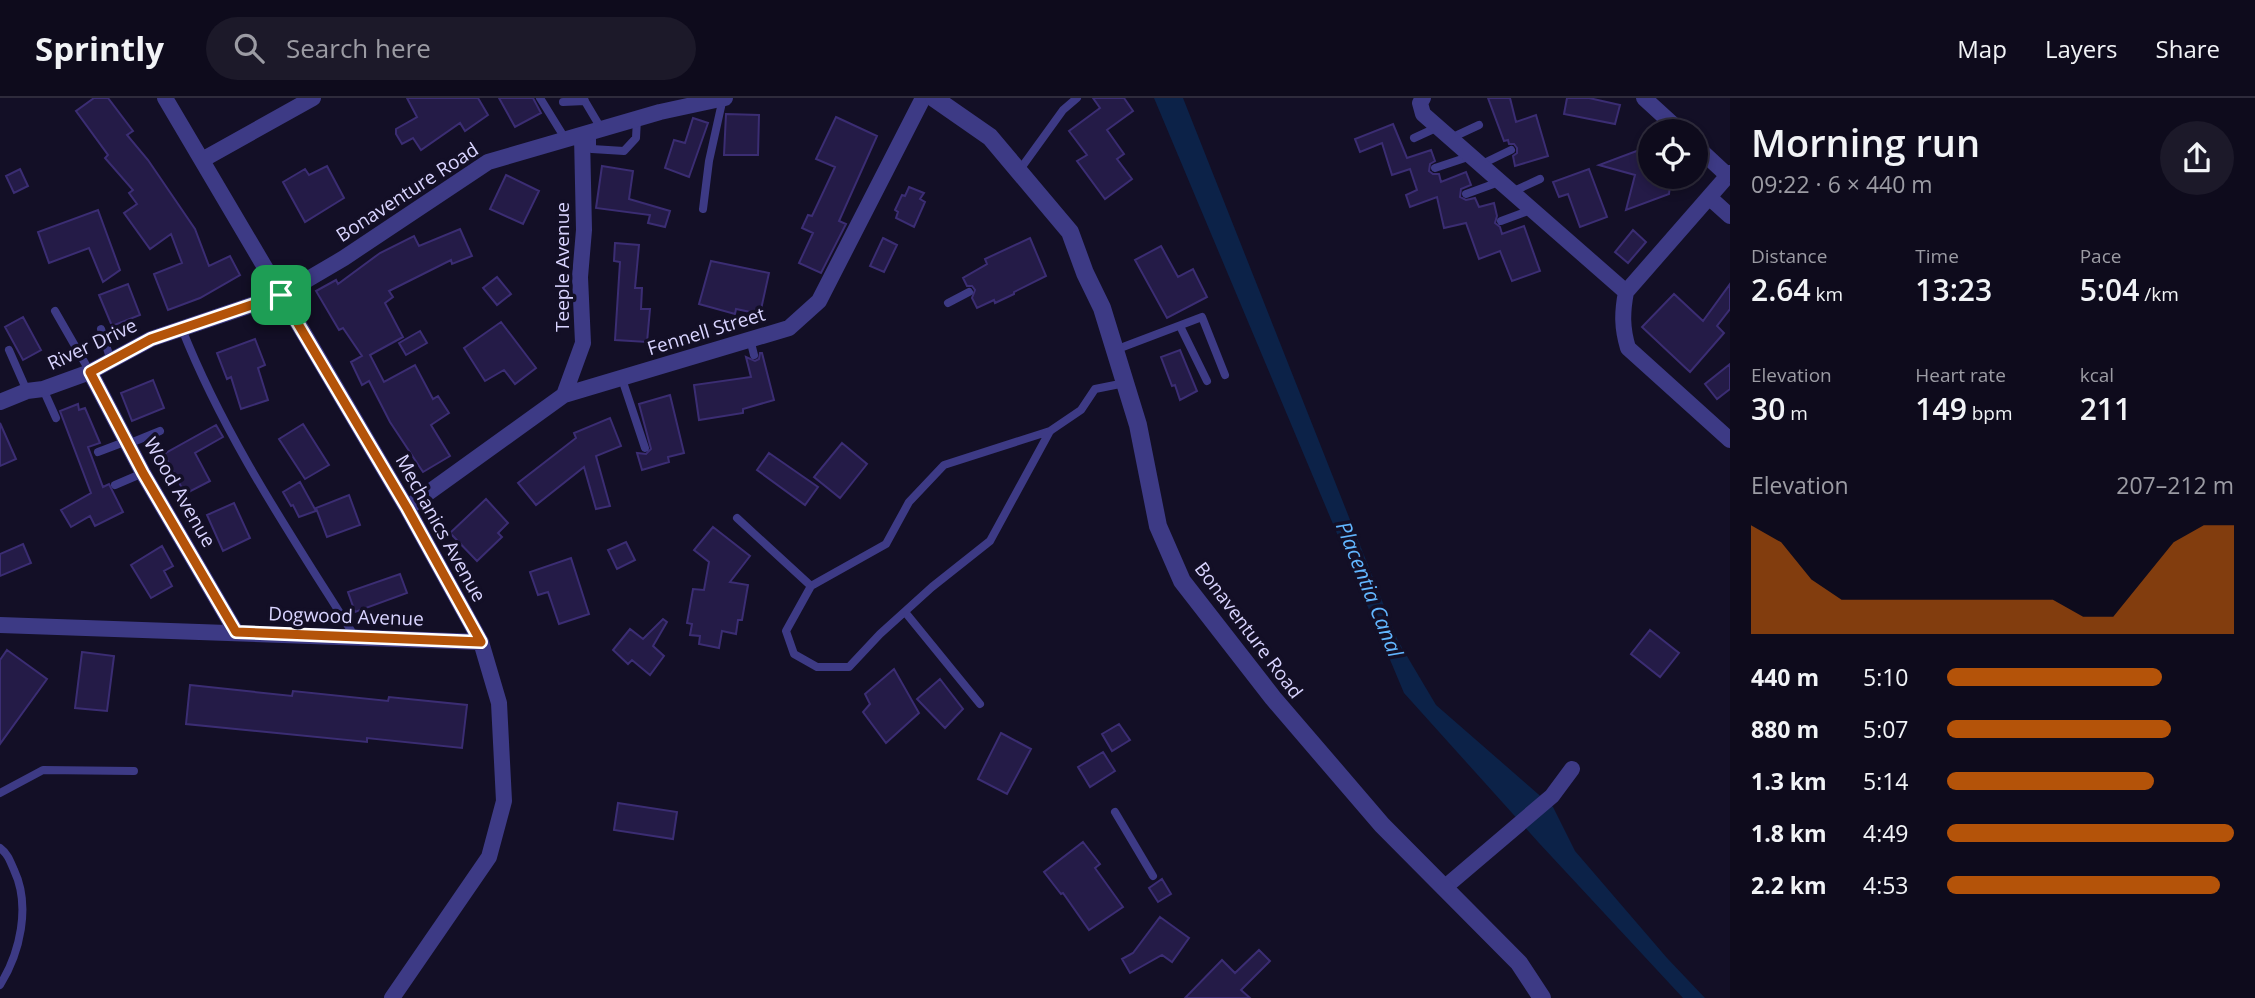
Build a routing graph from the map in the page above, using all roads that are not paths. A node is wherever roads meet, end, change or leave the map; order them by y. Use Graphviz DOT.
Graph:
graph roads {
  1 [pos="165,98"];
  2 [pos="313,98"];
  3 [pos="540,98"];
  4 [pos="724,98"];
  5 [pos="923,98"];
  6 [pos="934,98"];
  7 [pos="1077,98"];
  8 [pos="1423,98"];
  9 [pos="1644,98"];
  10 [pos="584,100"];
  11 [pos="563,102"];
  12 [pos="637,119"];
  13 [pos="1667,119"];
  14 [pos="1479,125"];
  15 [pos="592,133"];
  16 [pos="1444,133"];
  17 [pos="1414,138"];
  18 [pos="566,141"];
  19 [pos="1511,150"];
  20 [pos="1708,156"];
  21 [pos="202,160"];
  22 [pos="1476,160"];
  23 [pos="1435,168"];
  24 [pos="1019,171"];
  25 [pos="1729,174"];
  26 [pos="1540,179"];
  27 [pos="1506,187"];
  28 [pos="1466,194"];
  29 [pos="1710,198"];
  30 [pos="703,209"];
  31 [pos="1531,209"];
  32 [pos="1730,216"];
  33 [pos="1501,222"];
  34 [pos="969,292"];
  35 [pos="1626,292"];
  36 [pos="281,295"];
  37 [pos="948,303"];
  38 [pos="55,311"];
  39 [pos="1180,326"];
  40 [pos="101,329"];
  41 [pos="182,329"];
  42 [pos="9,349"];
  43 [pos="1115,350"];
  44 [pos="111,360"];
  45 [pos="90,372"];
  46 [pos="1225,375"];
  47 [pos="622,379"];
  48 [pos="1207,381"];
  49 [pos="1125,383"];
  50 [pos="35,390"];
  51 [pos="564,395"];
  52 [pos="0,402"];
  53 [pos="56,418"];
  54 [pos="160,431"];
  55 [pos="1050,431"];
  56 [pos="1730,440"];
  57 [pos="127,443"];
  58 [pos="645,448"];
  59 [pos="98,452"];
  60 [pos="143,473"];
  61 [pos="115,485"];
  62 [pos="407,508"];
  63 [pos="737,518"];
  64 [pos="811,586"];
  65 [pos="905,612"];
  66 [pos="0,625"];
  67 [pos="236,632"];
  68 [pos="355,638"];
  69 [pos="481,642"];
  70 [pos="979,704"];
  71 [pos="1572,769"];
  72 [pos="134,771"];
  73 [pos="0,793"];
  74 [pos="1115,812"];
  75 [pos="0,848"];
  76 [pos="1153,876"];
  77 [pos="1444,888"];
  78 [pos="0,985"];
  79 [pos="392,998"];
  80 [pos="1542,998"];
  1 -- 21 [label="street, Mechanics Avenue"];
  2 -- 21 [label="street"];
  3 -- 18 [label="lane"];
  4 -- 12 [label="street, Bonaventure Road"];
  4 -- 30 [label="lane"];
  5 -- 47 [label="street, Fennell Street"];
  6 -- 24 [label="street, Bonaventure Road"];
  7 -- 24 [label="lane"];
  8 -- 16 [label="street"];
  9 -- 13 [label="street"];
  10 -- 11 [label="lane"];
  10 -- 15 [label="lane"];
  12 -- 15 [label="street, Bonaventure Road"];
  12 -- 15 [label="lane"];
  14 -- 16 [label="lane"];
  15 -- 18 [label="street, Bonaventure Road"];
  15 -- 51 [label="street, Teeple Avenue"];
  16 -- 17 [label="lane"];
  16 -- 22 [label="street"];
  18 -- 36 [label="street, Bonaventure Road"];
  19 -- 22 [label="lane"];
  20 -- 25 [label="street"];
  21 -- 36 [label="street, Mechanics Avenue"];
  22 -- 23 [label="lane"];
  22 -- 27 [label="street"];
  24 -- 43 [label="street, Bonaventure Road"];
  25 -- 29 [label="street"];
  26 -- 27 [label="lane"];
  27 -- 28 [label="lane"];
  27 -- 31 [label="street"];
  29 -- 32 [label="street"];
  29 -- 35 [label="street"];
  31 -- 33 [label="lane"];
  31 -- 35 [label="street"];
  34 -- 37 [label="lane"];
  35 -- 56 [label="street"];
  36 -- 41 [label="street, River Drive"];
  36 -- 62 [label="street, Mechanics Avenue"];
  38 -- 45 [label="lane"];
  39 -- 43 [label="lane"];
  39 -- 46 [label="lane"];
  39 -- 48 [label="lane"];
  40 -- 44 [label="lane"];
  41 -- 44 [label="street, River Drive"];
  41 -- 68 [label="lane"];
  42 -- 50 [label="lane"];
  43 -- 49 [label="street, Bonaventure Road"];
  44 -- 45 [label="street, River Drive"];
  45 -- 50 [label="street, River Drive"];
  45 -- 57 [label="street, Wood Avenue"];
  47 -- 51 [label="street, Fennell Street"];
  47 -- 58 [label="lane"];
  49 -- 55 [label="lane"];
  49 -- 77 [label="street, Bonaventure Road"];
  50 -- 52 [label="street, River Drive"];
  50 -- 53 [label="lane"];
  51 -- 62 [label="street, Fennell Street"];
  54 -- 57 [label="lane"];
  55 -- 64 [label="lane"];
  55 -- 65 [label="lane"];
  57 -- 59 [label="lane"];
  57 -- 60 [label="street, Wood Avenue"];
  60 -- 61 [label="lane"];
  60 -- 67 [label="street, Wood Avenue"];
  62 -- 69 [label="street, Mechanics Avenue"];
  63 -- 64 [label="lane"];
  64 -- 65 [label="lane"];
  65 -- 70 [label="lane"];
  66 -- 67 [label="street, Dogwood Avenue"];
  67 -- 68 [label="street, Dogwood Avenue"];
  68 -- 69 [label="street, Dogwood Avenue"];
  69 -- 79 [label="street, Mechanics Avenue"];
  71 -- 77 [label="street"];
  72 -- 73 [label="lane"];
  74 -- 76 [label="lane"];
  75 -- 78 [label="lane"];
  77 -- 80 [label="street, Bonaventure Road"];
}
